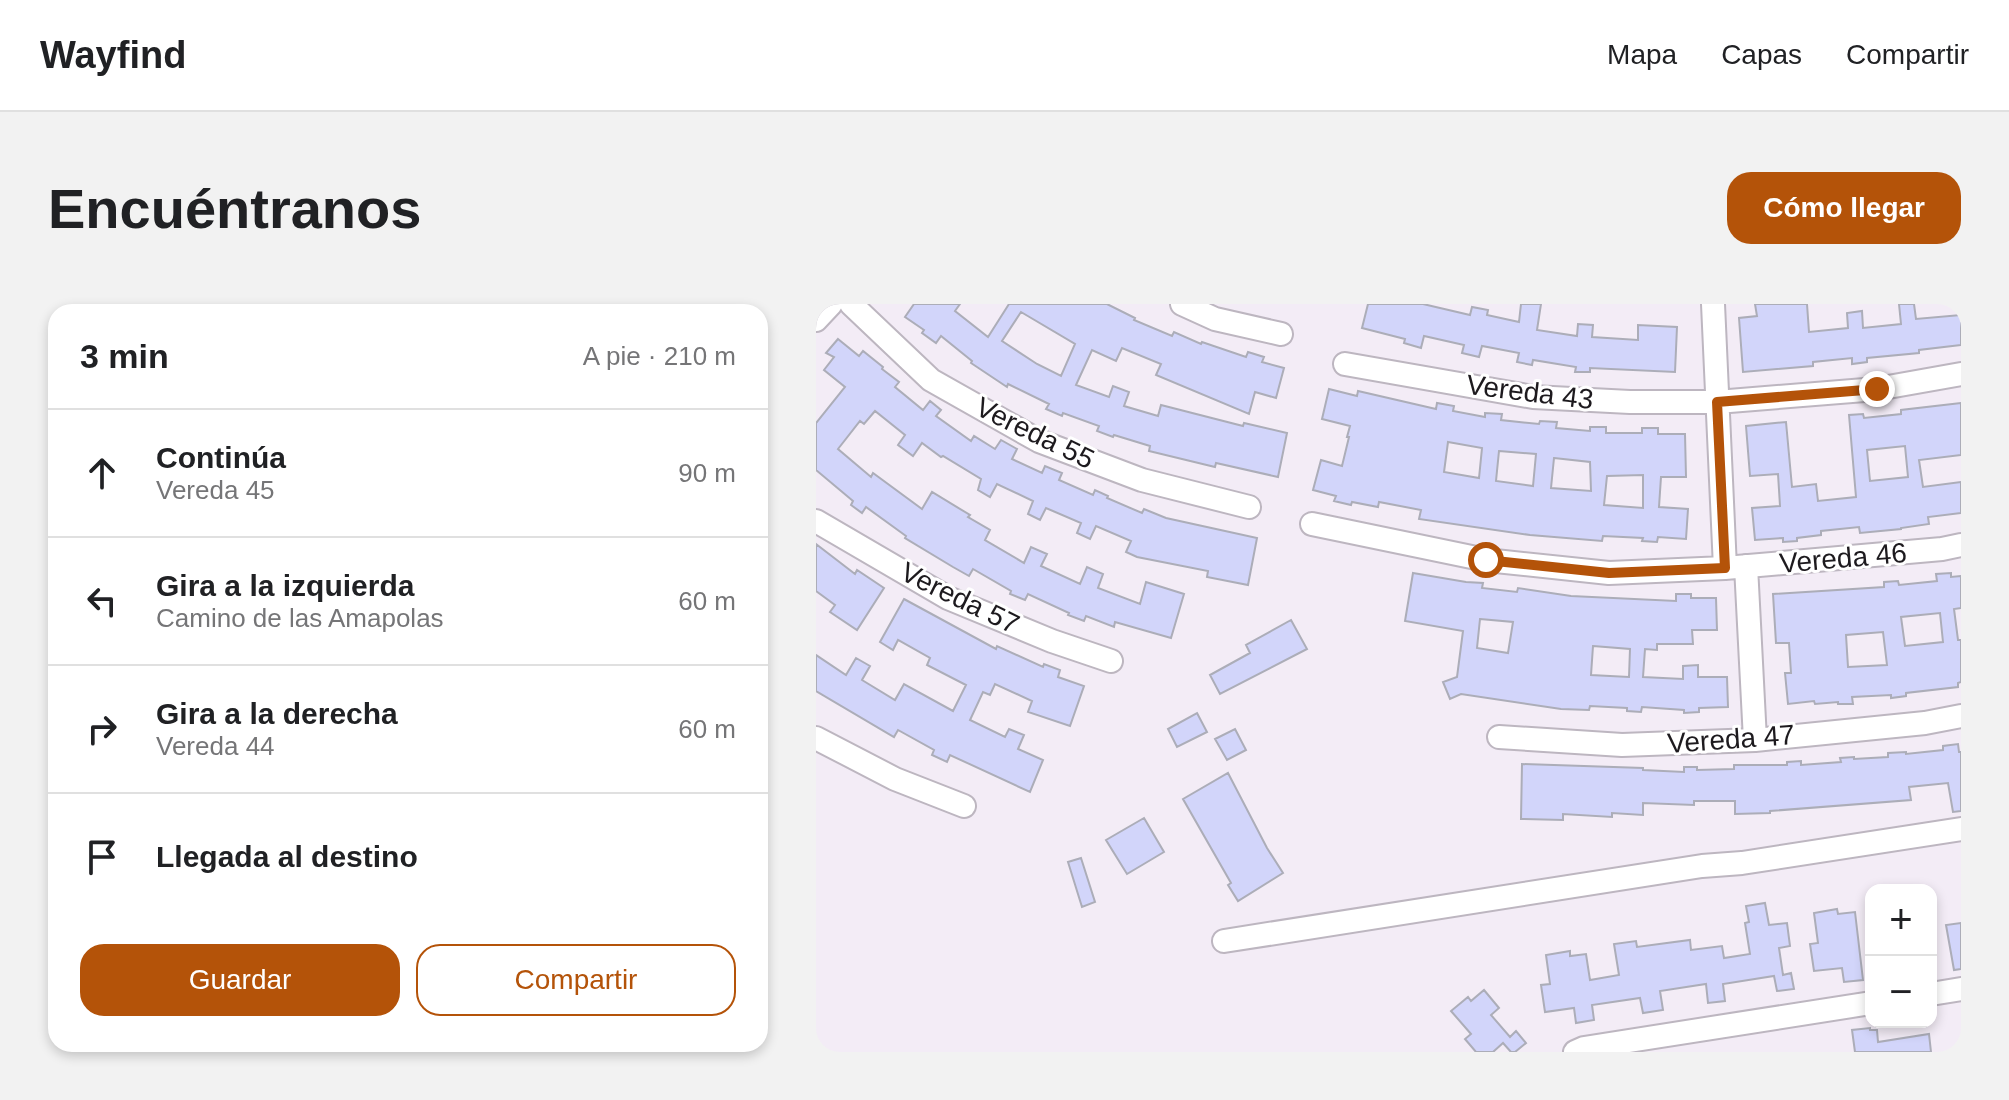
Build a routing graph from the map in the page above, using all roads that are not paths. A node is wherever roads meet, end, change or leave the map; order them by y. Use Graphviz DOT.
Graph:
graph roads {
  1 [pos="831,304"];
  2 [pos="851,304"];
  3 [pos="1182,304"];
  4 [pos="1713,304"];
  5 [pos="816,320"];
  6 [pos="1281,334"];
  7 [pos="1345,364"];
  8 [pos="1961,374"];
  9 [pos="1717,402"];
  10 [pos="1249,507"];
  11 [pos="816,521"];
  12 [pos="1312,524"];
  13 [pos="1961,545"];
  14 [pos="1736,567"];
  15 [pos="1111,661"];
  16 [pos="1961,716"];
  17 [pos="1499,737"];
  18 [pos="816,738"];
  19 [pos="1755,740"];
  20 [pos="964,806"];
  21 [pos="1961,829"];
  22 [pos="1224,941"];
  23 [pos="1961,989"];
  24 [pos="1937,993"];
  25 [pos="1865,1004"];
  26 [pos="1575,1052"];
  1 -- 5 [label="street"];
  2 -- 10 [label="street, Vereda 55"];
  3 -- 6 [label="street"];
  4 -- 9 [label="street"];
  7 -- 9 [label="street, Vereda 43"];
  8 -- 9 [label="street, Vereda 43"];
  9 -- 14 [label="street"];
  11 -- 15 [label="street, Vereda 57"];
  12 -- 14 [label="street, Vereda 46"];
  13 -- 14 [label="street, Vereda 46"];
  14 -- 19 [label="street"];
  16 -- 19 [label="street, Vereda 47"];
  17 -- 19 [label="street, Vereda 47"];
  18 -- 20 [label="street"];
  21 -- 22 [label="street"];
  23 -- 24 [label="street"];
  25 -- 26 [label="street"];
}
